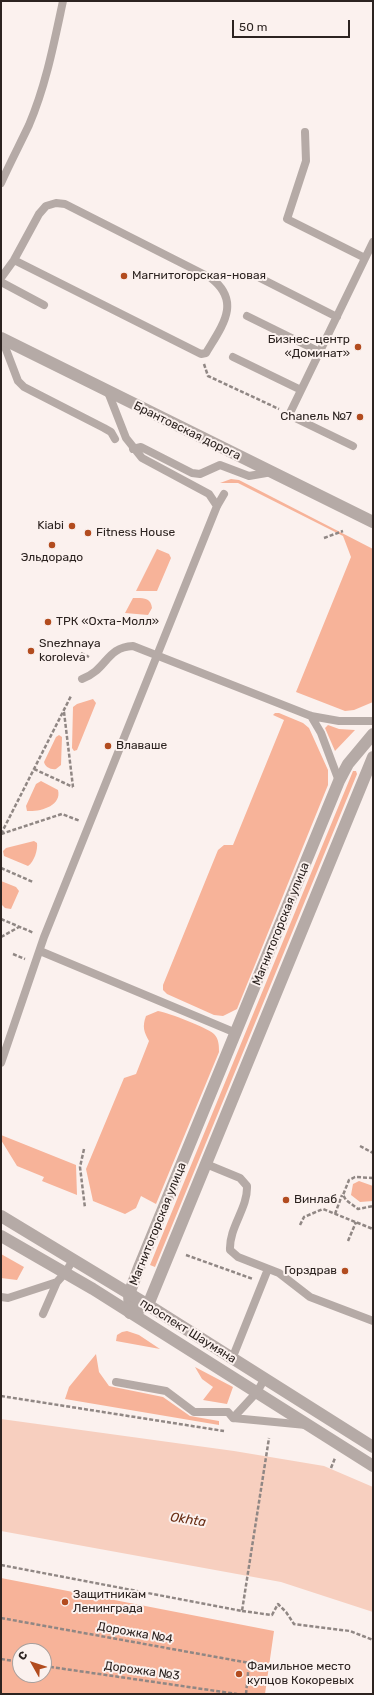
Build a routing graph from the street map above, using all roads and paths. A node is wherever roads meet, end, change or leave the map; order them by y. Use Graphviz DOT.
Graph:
graph roads {
  1 [pos="62,1"];
  2 [pos="305,132"];
  3 [pos="1,182"];
  4 [pos="373,242"];
  5 [pos="365,258"];
  6 [pos="14,260"];
  7 [pos="1,278"];
  8 [pos="260,278"];
  9 [pos="1,282"];
  10 [pos="44,305"];
  11 [pos="247,316"];
  12 [pos="336,317"];
  13 [pos="1,338"];
  14 [pos="320,352"];
  15 [pos="200,354"];
  16 [pos="233,357"];
  17 [pos="301,390"];
  18 [pos="108,392"];
  19 [pos="289,415"];
  20 [pos="115,439"];
  21 [pos="353,446"];
  22 [pos="133,449"];
  23 [pos="272,472"];
  24 [pos="224,494"];
  25 [pos="217,506"];
  26 [pos="373,522"];
  27 [pos="343,530"];
  28 [pos="324,538"];
  29 [pos="81,653"];
  30 [pos="158,655"];
  31 [pos="89,657"];
  32 [pos="82,679"];
  33 [pos="71,696"];
  34 [pos="64,711"];
  35 [pos="311,716"];
  36 [pos="373,721"];
  37 [pos="373,734"];
  38 [pos="373,757"];
  39 [pos="34,769"];
  40 [pos="339,781"];
  41 [pos="82,822"];
  42 [pos="1,834"];
  43 [pos="1,868"];
  44 [pos="33,882"];
  45 [pos="1,919"];
  46 [pos="19,926"];
  47 [pos="36,934"];
  48 [pos="1,937"];
  49 [pos="40,951"];
  50 [pos="13,954"];
  51 [pos="26,959"];
  52 [pos="236,1034"];
  53 [pos="2,1059"];
  54 [pos="360,1146"];
  55 [pos="84,1148"];
  56 [pos="373,1154"];
  57 [pos="206,1164"];
  58 [pos="373,1178"];
  59 [pos="343,1195"];
  60 [pos="373,1206"];
  61 [pos="85,1208"];
  62 [pos="335,1214"];
  63 [pos="1,1216"];
  64 [pos="356,1222"];
  65 [pos="300,1225"];
  66 [pos="373,1229"];
  67 [pos="1,1236"];
  68 [pos="348,1241"];
  69 [pos="186,1255"];
  70 [pos="73,1260"];
  71 [pos="268,1269"];
  72 [pos="65,1273"];
  73 [pos="57,1282"];
  74 [pos="263,1283"];
  75 [pos="129,1294"];
  76 [pos="3,1299"];
  77 [pos="148,1305"];
  78 [pos="130,1313"];
  79 [pos="43,1314"];
  80 [pos="373,1321"];
  81 [pos="232,1359"];
  82 [pos="265,1378"];
  83 [pos="116,1382"];
  84 [pos="256,1392"];
  85 [pos="1,1396"];
  86 [pos="233,1418"];
  87 [pos="308,1426"];
  88 [pos="224,1431"];
  89 [pos="269,1438"];
  90 [pos="373,1447"];
  91 [pos="335,1458"];
  92 [pos="373,1466"];
  93 [pos="331,1468"];
  94 [pos="1,1564"];
  95 [pos="242,1611"];
  96 [pos="1,1618"];
  97 [pos="373,1640"];
  98 [pos="1,1659"];
  99 [pos="12,1661"];
  100 [pos="249,1663"];
  101 [pos="266,1666"];
  102 [pos="52,1667"];
  103 [pos="237,1694"];
  104 [pos="246,1694"];
  1 -- 3 [label="lane"];
  2 -- 5 [label="lane"];
  4 -- 5 [label="lane"];
  5 -- 12 [label="lane"];
  6 -- 7 [label="lane"];
  6 -- 15 [label="lane"];
  6 -- 15 [label="lane"];
  8 -- 12 [label="lane"];
  9 -- 10 [label="lane"];
  11 -- 14 [label="lane"];
  12 -- 14 [label="lane"];
  13 -- 18 [label="street, Брантовская дорога"];
  13 -- 20 [label="lane"];
  14 -- 17 [label="lane"];
  15 -- 19 [label="path"];
  16 -- 17 [label="lane"];
  17 -- 19 [label="lane"];
  18 -- 22 [label="lane"];
  18 -- 23 [label="street, Брантовская дорога"];
  19 -- 21 [label="lane"];
  22 -- 23 [label="lane"];
  22 -- 25 [label="lane"];
  23 -- 26 [label="street, Брантовская дорога"];
  24 -- 25 [label="lane"];
  25 -- 30 [label="lane"];
  27 -- 28 [label="path"];
  29 -- 31 [label="path"];
  30 -- 32 [label="lane"];
  30 -- 35 [label="lane"];
  30 -- 49 [label="lane"];
  33 -- 34 [label="path"];
  34 -- 39 [label="path"];
  34 -- 39 [label="path"];
  35 -- 36 [label="lane"];
  35 -- 40 [label="lane"];
  37 -- 40 [label="street, Магнитогорская улица"];
  38 -- 57 [label="street, Магнитогорская улица"];
  39 -- 42 [label="path"];
  40 -- 52 [label="street, Магнитогорская улица"];
  41 -- 42 [label="path"];
  43 -- 44 [label="path"];
  45 -- 46 [label="path"];
  46 -- 47 [label="path"];
  46 -- 48 [label="path"];
  49 -- 52 [label="lane"];
  49 -- 53 [label="lane"];
  50 -- 51 [label="path"];
  52 -- 75 [label="street, Магнитогорская улица"];
  54 -- 56 [label="path"];
  55 -- 61 [label="path"];
  57 -- 71 [label="lane"];
  57 -- 77 [label="street, Магнитогорская улица"];
  58 -- 59 [label="path"];
  59 -- 60 [label="path"];
  59 -- 62 [label="path"];
  62 -- 64 [label="path"];
  62 -- 65 [label="path"];
  63 -- 70 [label="street, проспект Шаумяна"];
  64 -- 66 [label="path"];
  64 -- 68 [label="path"];
  67 -- 72 [label="street, проспект Шаумяна"];
  69 -- 74 [label="path"];
  70 -- 72 [label="lane"];
  70 -- 75 [label="street, проспект Шаумяна"];
  71 -- 74 [label="lane"];
  71 -- 80 [label="lane"];
  72 -- 73 [label="lane"];
  72 -- 78 [label="street, проспект Шаумяна"];
  73 -- 76 [label="lane"];
  73 -- 79 [label="lane"];
  74 -- 81 [label="lane"];
  75 -- 77 [label="street, проспект Шаумяна"];
  75 -- 78 [label="street, Магнитогорская улица"];
  77 -- 78 [label="street"];
  77 -- 81 [label="street, проспект Шаумяна"];
  78 -- 84 [label="street, проспект Шаумяна"];
  81 -- 82 [label="street, проспект Шаумяна"];
  82 -- 84 [label="lane"];
  82 -- 90 [label="street, проспект Шаумяна"];
  83 -- 86 [label="lane"];
  84 -- 86 [label="lane"];
  84 -- 87 [label="street, проспект Шаумяна"];
  85 -- 88 [label="path"];
  86 -- 87 [label="lane"];
  87 -- 92 [label="street, проспект Шаумяна"];
  89 -- 95 [label="path"];
  91 -- 93 [label="path"];
  94 -- 95 [label="path"];
  95 -- 97 [label="path"];
  96 -- 100 [label="path, Дорожка №4"];
  98 -- 99 [label="path"];
  100 -- 101 [label="path, Дорожка №4"];
  100 -- 104 [label="path"];
  102 -- 103 [label="path, Дорожка №3"];
}
